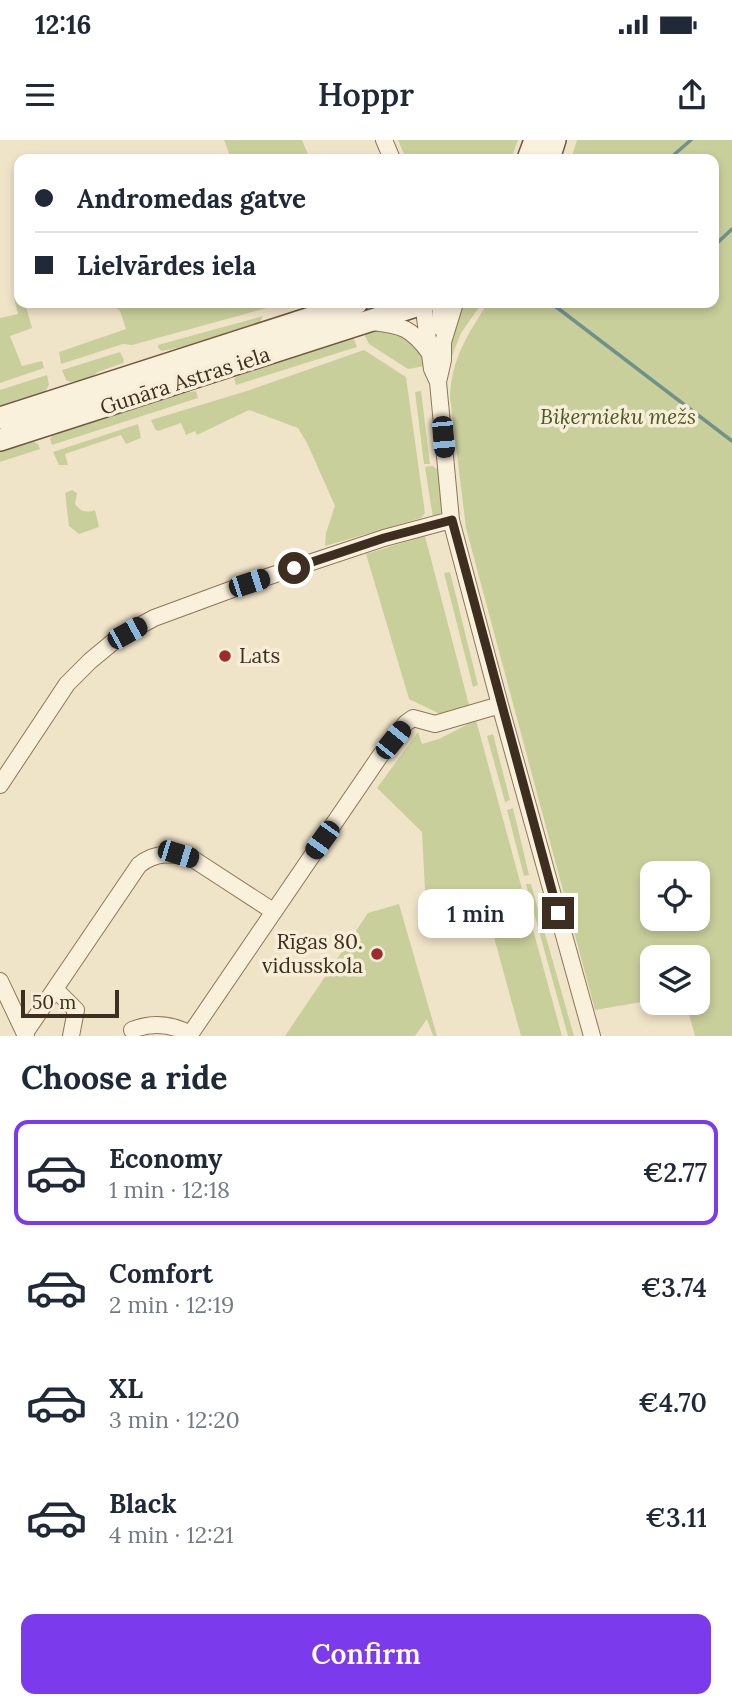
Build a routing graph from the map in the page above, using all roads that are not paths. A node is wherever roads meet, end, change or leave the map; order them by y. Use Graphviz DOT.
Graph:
graph roads {
  1 [pos="342,308"];
  2 [pos="409,308"];
  3 [pos="424,308"];
  4 [pos="440,308"];
  5 [pos="453,308"];
  6 [pos="369,322"];
  7 [pos="292,324"];
  8 [pos="443,342"];
  9 [pos="299,345"];
  10 [pos="431,355"];
  11 [pos="438,382"];
  12 [pos="0,418"];
  13 [pos="0,440"];
  14 [pos="452,520"];
  15 [pos="500,705"];
  16 [pos="0,785"];
  17 [pos="273,911"];
  18 [pos="0,981"];
  19 [pos="55,990"];
  20 [pos="132,1030"];
  21 [pos="25,1035"];
  22 [pos="190,1035"];
  23 [pos="71,1036"];
  24 [pos="592,1036"];
  1 -- 7 [label="main road, Gunāra Astras iela"];
  2 -- 6 [label="main road, Gunāra Astras iela"];
  3 -- 10 [label="street"];
  4 -- 8 [label="street"];
  5 -- 8 [label="street"];
  6 -- 9 [label="main road, Gunāra Astras iela"];
  6 -- 10 [label="street, Gunāra Astras iela"];
  7 -- 9 [label="main road"];
  7 -- 12 [label="main road, Gunāra Astras iela"];
  8 -- 11 [label="street"];
  9 -- 13 [label="main road, Gunāra Astras iela"];
  10 -- 11 [label="street"];
  11 -- 14 [label="street"];
  14 -- 15 [label="street"];
  14 -- 16 [label="street"];
  15 -- 17 [label="street"];
  15 -- 24 [label="street"];
  17 -- 19 [label="street"];
  17 -- 22 [label="street"];
  18 -- 21 [label="street"];
  19 -- 21 [label="street"];
  19 -- 23 [label="street"];
  20 -- 22 [label="street"];
}
